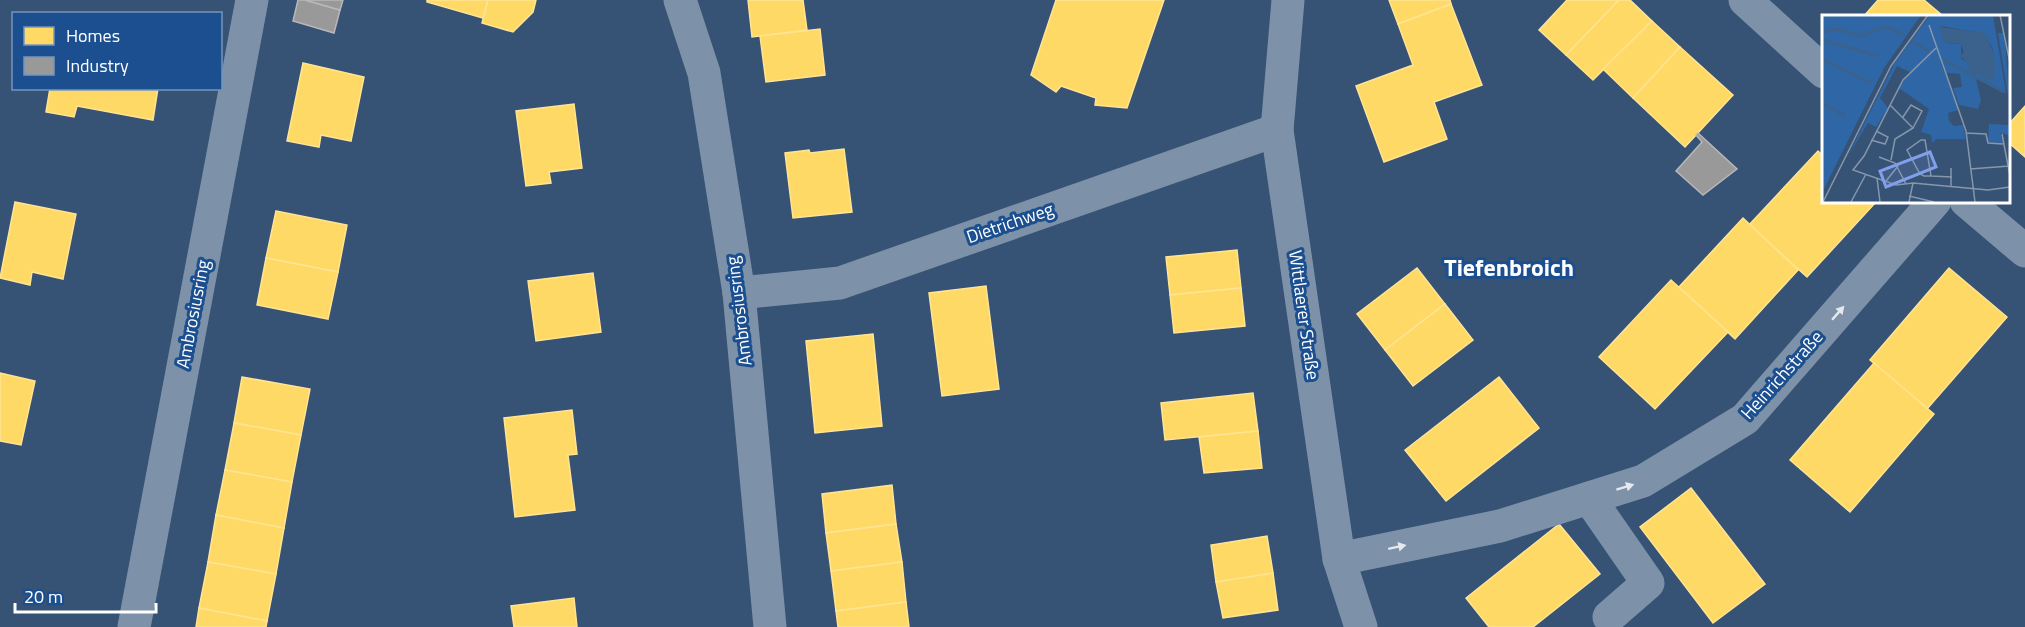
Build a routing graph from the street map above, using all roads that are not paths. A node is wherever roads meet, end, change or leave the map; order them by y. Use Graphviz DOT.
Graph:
graph roads {
  1 [pos="252,0"];
  2 [pos="680,0"];
  3 [pos="1288,0"];
  4 [pos="1745,0"];
  5 [pos="1822,70"];
  6 [pos="1277,130"];
  7 [pos="1934,202"];
  8 [pos="1967,202"];
  9 [pos="2025,251"];
  10 [pos="738,293"];
  11 [pos="1589,498"];
  12 [pos="1339,559"];
  13 [pos="1609,617"];
  14 [pos="134,627"];
  15 [pos="770,627"];
  16 [pos="1361,627"];
  1 -- 14 [label="street, Ambrosiusring"];
  2 -- 10 [label="street, Ambrosiusring"];
  3 -- 6 [label="street, Wittlaerer Straße"];
  4 -- 5 [label="street"];
  6 -- 10 [label="street, Dietrichweg"];
  6 -- 12 [label="street, Wittlaerer Straße"];
  11 -- 7 [label="street, Heinrichstraße, one-way"];
  8 -- 9 [label="street"];
  10 -- 15 [label="street, Ambrosiusring"];
  12 -- 11 [label="street, Heinrichstraße, one-way"];
  11 -- 13 [label="street"];
  12 -- 16 [label="street, Wittlaerer Straße"];
}
